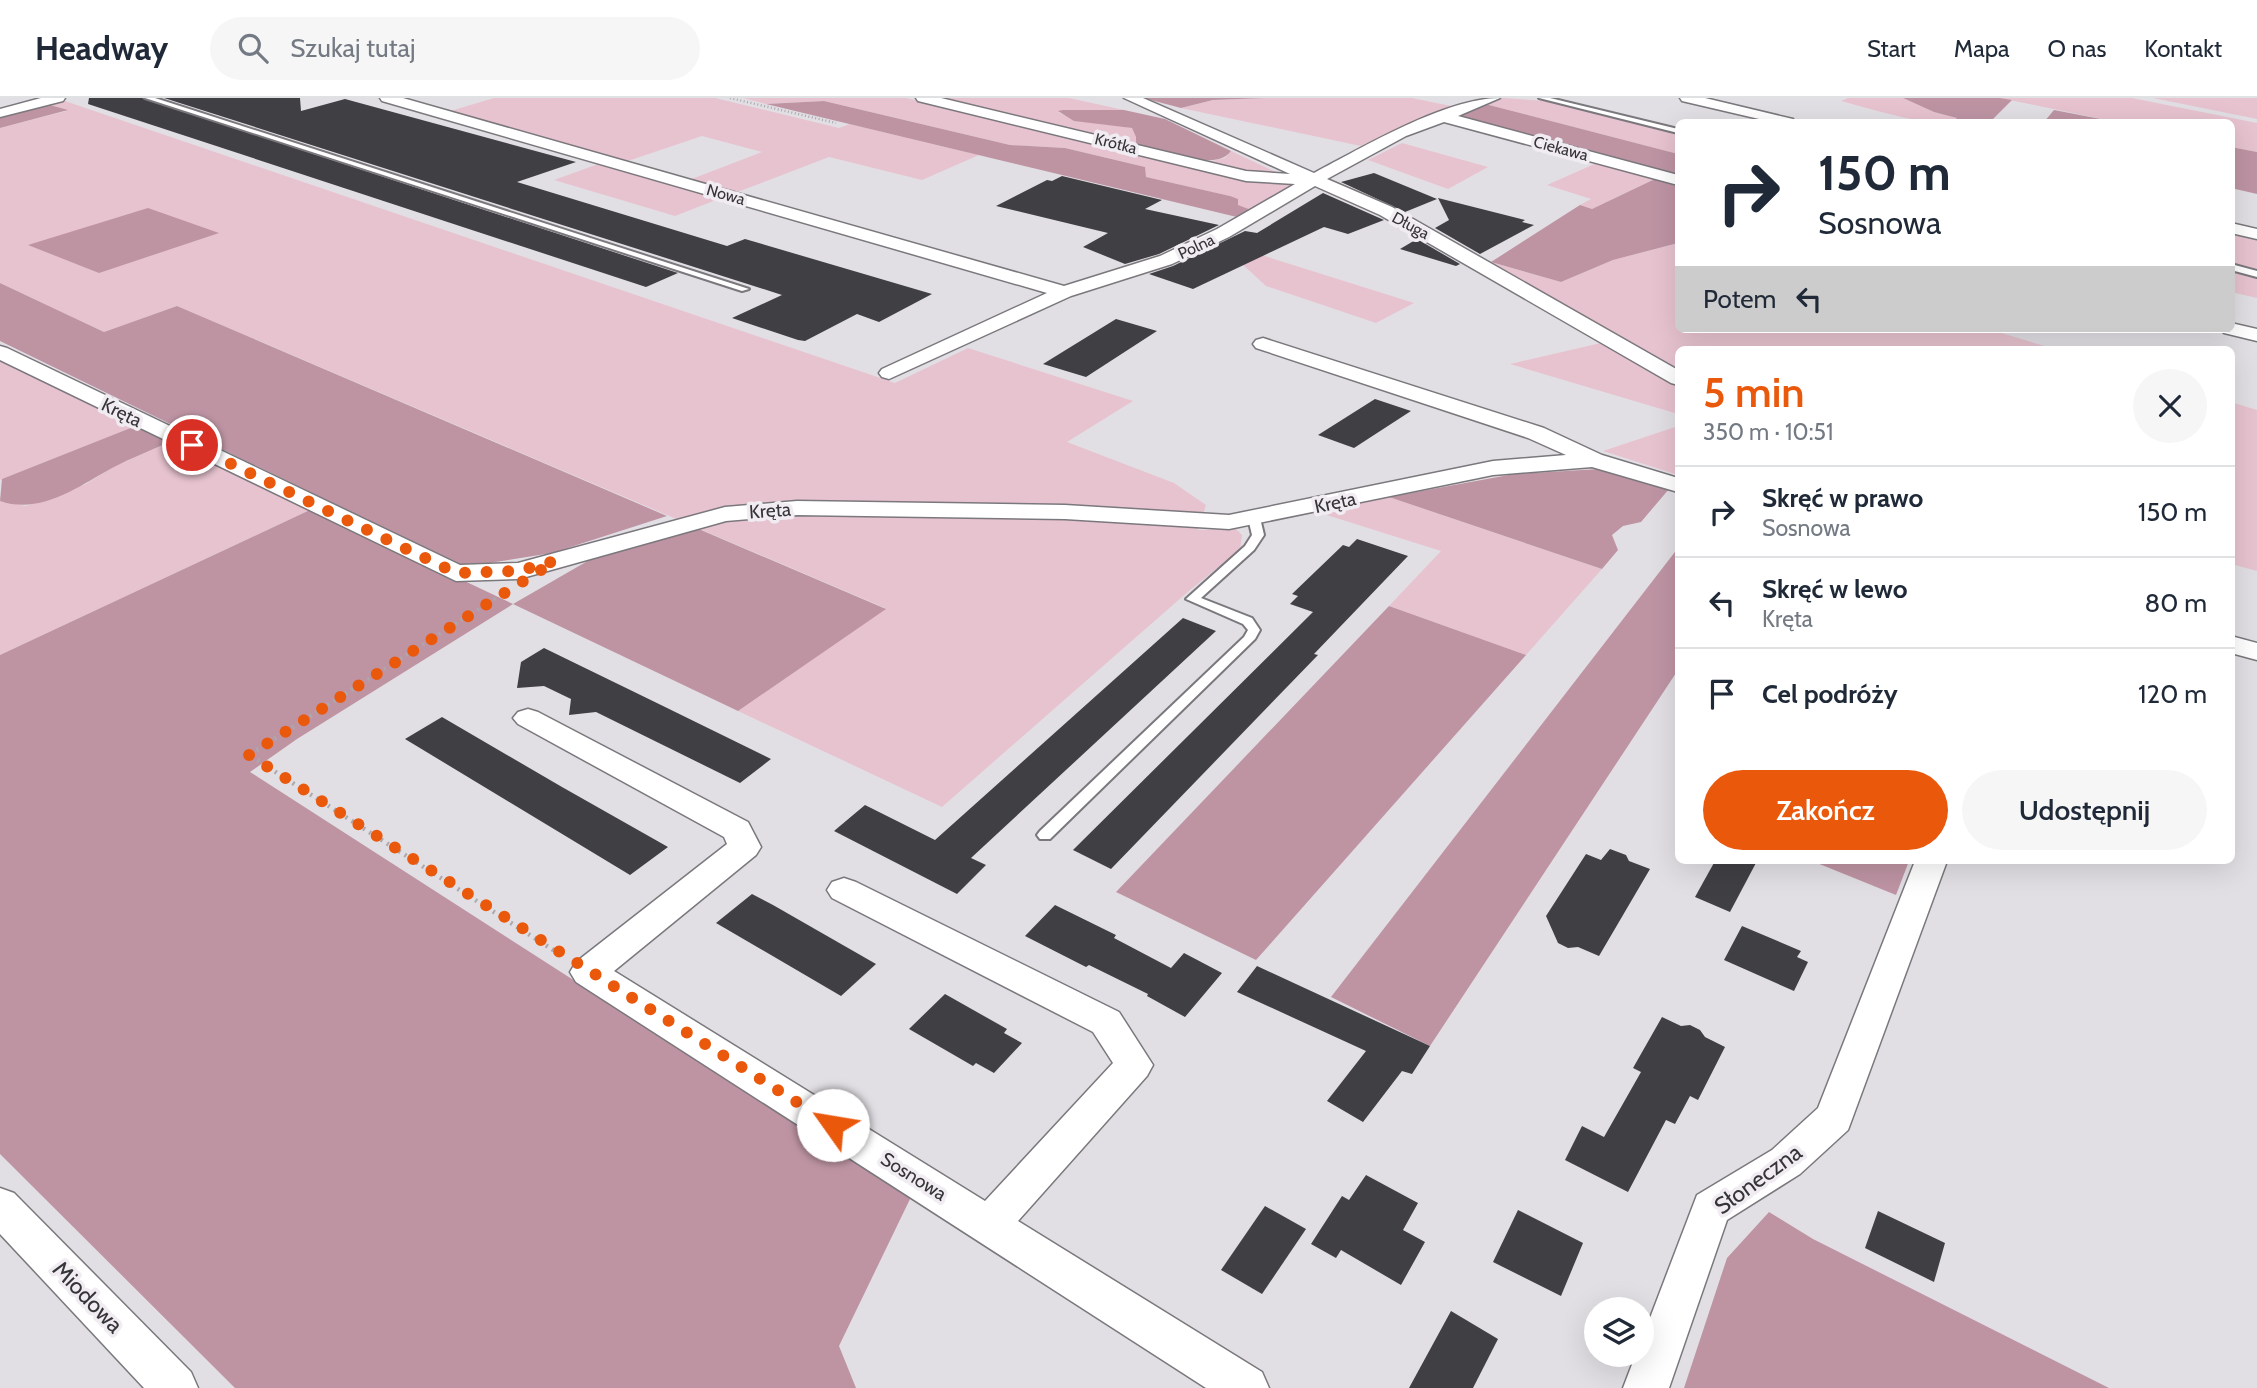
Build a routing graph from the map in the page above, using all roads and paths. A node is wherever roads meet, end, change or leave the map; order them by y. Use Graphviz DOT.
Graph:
graph roads {
  1 [pos="58,98"];
  2 [pos="148,98"];
  3 [pos="387,98"];
  4 [pos="730,98"];
  5 [pos="923,98"];
  6 [pos="1131,98"];
  7 [pos="1493,98"];
  8 [pos="1542,98"];
  9 [pos="1687,98"];
  10 [pos="0,113"];
  11 [pos="1443,117"];
  12 [pos="1775,119"];
  13 [pos="836,124"];
  14 [pos="1675,130"];
  15 [pos="1311,179"];
  16 [pos="1675,179"];
  17 [pos="2235,229"];
  18 [pos="2257,234"];
  19 [pos="2235,268"];
  20 [pos="2257,274"];
  21 [pos="745,289"];
  22 [pos="1064,292"];
  23 [pos="2235,330"];
  24 [pos="2257,335"];
  25 [pos="1263,344"];
  26 [pos="0,352"];
  27 [pos="890,373"];
  28 [pos="1675,377"];
  29 [pos="1593,460"];
  30 [pos="1675,484"];
  31 [pos="1254,518"];
  32 [pos="555,561"];
  33 [pos="2235,646"];
  34 [pos="2257,652"];
  35 [pos="528,718"];
  36 [pos="1045,835"];
  37 [pos="1930,864"];
  38 [pos="844,890"];
  39 [pos="588,972"];
  40 [pos="0,1206"];
  41 [pos="990,1224"];
  42 [pos="175,1388"];
  43 [pos="1246,1388"];
  44 [pos="1646,1388"];
  1 -- 10 [label="street"];
  2 -- 21 [label="lane"];
  3 -- 22 [label="street, Nowa"];
  4 -- 13 [label="path"];
  5 -- 15 [label="street, Krótka"];
  6 -- 15 [label="street, Długa"];
  7 -- 11 [label="street, Polna"];
  8 -- 14 [label="lane"];
  9 -- 12 [label="street"];
  11 -- 15 [label="street, Polna"];
  11 -- 16 [label="street, Ciekawa"];
  15 -- 22 [label="street, Polna"];
  15 -- 28 [label="street, Długa"];
  17 -- 18 [label="street"];
  19 -- 20 [label="lane"];
  22 -- 27 [label="street, Polna"];
  23 -- 24 [label="street"];
  25 -- 29 [label="street, Kręta"];
  26 -- 32 [label="street, Kręta"];
  29 -- 30 [label="street, Kręta"];
  29 -- 31 [label="street, Kręta"];
  31 -- 32 [label="street, Kręta"];
  31 -- 36 [label="lane"];
  32 -- 39 [label="path"];
  33 -- 34 [label="street"];
  35 -- 39 [label="street"];
  37 -- 44 [label="street, Słoneczna"];
  38 -- 41 [label="street"];
  39 -- 41 [label="street, Sosnowa"];
  40 -- 42 [label="street, Miodowa"];
  41 -- 43 [label="street, Sosnowa"];
}
